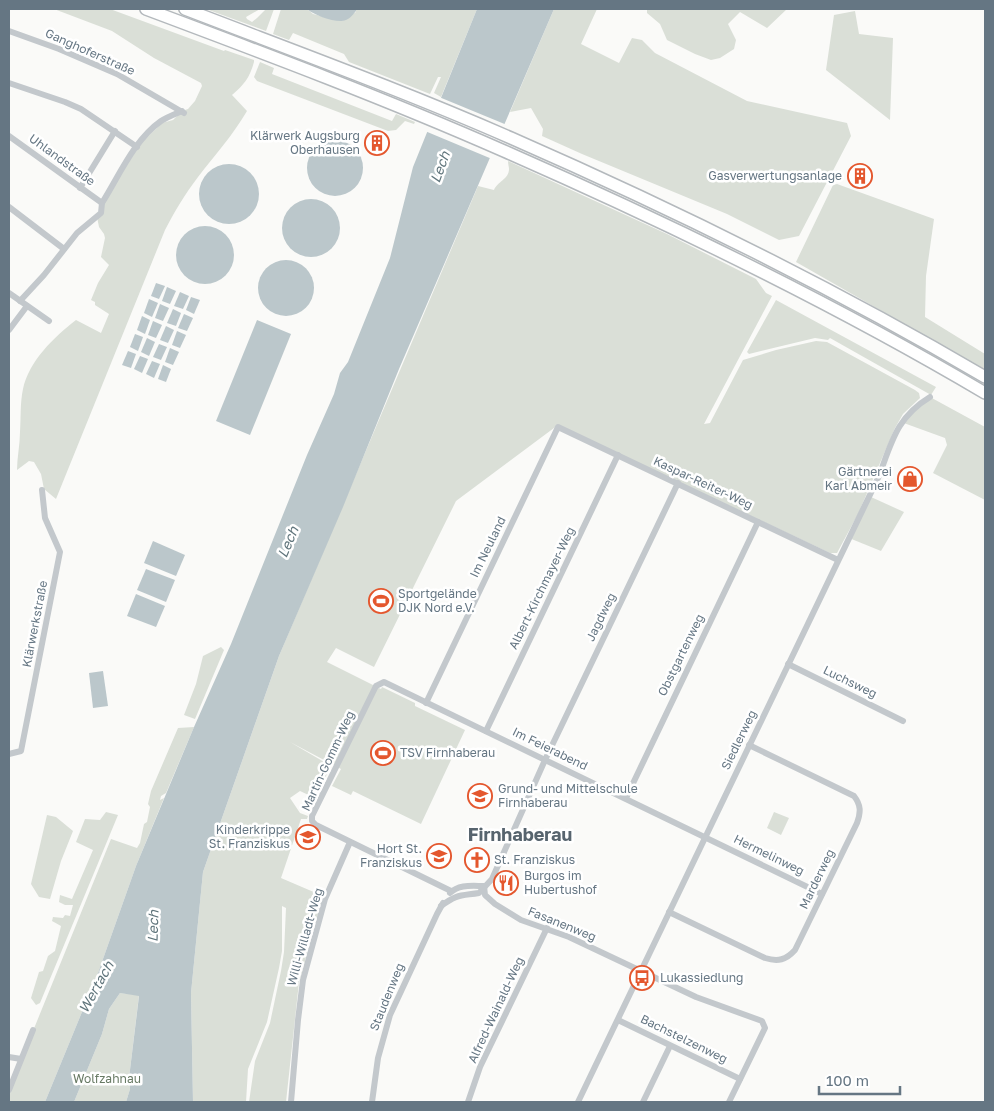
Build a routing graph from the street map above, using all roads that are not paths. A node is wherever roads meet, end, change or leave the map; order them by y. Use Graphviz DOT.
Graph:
graph roads {
  1 [pos="146,9"];
  2 [pos="185,9"];
  3 [pos="9,31"];
  4 [pos="9,83"];
  5 [pos="114,131"];
  6 [pos="9,136"];
  7 [pos="137,147"];
  8 [pos="80,188"];
  9 [pos="102,203"];
  10 [pos="9,207"];
  11 [pos="64,249"];
  12 [pos="9,294"];
  13 [pos="20,301"];
  14 [pos="27,306"];
  15 [pos="49,321"];
  16 [pos="9,330"];
  17 [pos="985,377"];
  18 [pos="985,393"];
  19 [pos="930,397"];
  20 [pos="558,427"];
  21 [pos="618,455"];
  22 [pos="678,483"];
  23 [pos="42,490"];
  24 [pos="758,522"];
  25 [pos="838,560"];
  26 [pos="788,664"];
  27 [pos="384,682"];
  28 [pos="426,703"];
  29 [pos="902,721"];
  30 [pos="486,731"];
  31 [pos="750,745"];
  32 [pos="9,754"];
  33 [pos="546,760"];
  34 [pos="626,798"];
  35 [pos="706,837"];
  36 [pos="350,842"];
  37 [pos="484,886"];
  38 [pos="451,891"];
  39 [pos="822,894"];
  40 [pos="441,906"];
  41 [pos="669,912"];
  42 [pos="547,928"];
  43 [pos="642,971"];
  44 [pos="618,1020"];
  45 [pos="33,1030"];
  46 [pos="670,1046"];
  47 [pos="9,1057"];
  48 [pos="21,1059"];
  49 [pos="740,1079"];
  50 [pos="9,1090"];
  51 [pos="291,1102"];
  52 [pos="372,1102"];
  53 [pos="468,1102"];
  54 [pos="578,1102"];
  55 [pos="643,1102"];
  56 [pos="729,1102"];
  1 -- 18 [label="highway"];
  2 -- 17 [label="highway"];
  3 -- 7 [label="street, Ganghoferstraße"];
  4 -- 5 [label="street"];
  5 -- 7 [label="street"];
  5 -- 8 [label="street"];
  6 -- 8 [label="street, Uhlandstraße"];
  7 -- 9 [label="street"];
  8 -- 9 [label="street, Uhlandstraße"];
  9 -- 11 [label="street"];
  10 -- 11 [label="street"];
  11 -- 13 [label="street"];
  12 -- 13 [label="street"];
  13 -- 14 [label="street"];
  14 -- 15 [label="street"];
  14 -- 16 [label="street"];
  19 -- 25 [label="street, Siedlerweg"];
  20 -- 21 [label="street, Kaspar-Reiter-Weg"];
  20 -- 28 [label="street, Im Neuland"];
  21 -- 22 [label="street, Kaspar-Reiter-Weg"];
  21 -- 30 [label="street, Albert-Kirchmayer-Weg"];
  22 -- 24 [label="street, Kaspar-Reiter-Weg"];
  22 -- 33 [label="street, Jagdweg"];
  23 -- 32 [label="street, Klärwerkstraße"];
  24 -- 25 [label="street, Kaspar-Reiter-Weg"];
  24 -- 34 [label="street, Obstgartenweg"];
  25 -- 26 [label="street, Siedlerweg"];
  26 -- 29 [label="street, Luchsweg"];
  26 -- 31 [label="street, Siedlerweg"];
  27 -- 28 [label="street, Im Feierabend"];
  27 -- 36 [label="street, Martin-Gomm-Weg"];
  28 -- 30 [label="street, Im Feierabend"];
  30 -- 33 [label="street, Im Feierabend"];
  31 -- 35 [label="street, Siedlerweg"];
  31 -- 39 [label="street, Marderweg"];
  33 -- 34 [label="street, Im Feierabend"];
  33 -- 37 [label="street, Jagdweg"];
  34 -- 35 [label="street, Im Feierabend"];
  35 -- 39 [label="street, Hermelinweg"];
  35 -- 41 [label="street, Siedlerweg"];
  36 -- 38 [label="street, Martin-Gomm-Weg"];
  36 -- 51 [label="street, Willi-Willadt-Weg"];
  37 -- 38 [label="street"];
  37 -- 40 [label="street"];
  37 -- 42 [label="street, Fasanenweg"];
  38 -- 40 [label="street"];
  39 -- 41 [label="street, Marderweg"];
  40 -- 52 [label="street, Staudenweg"];
  41 -- 43 [label="street, Siedlerweg"];
  42 -- 43 [label="street, Fasanenweg"];
  42 -- 53 [label="street, Alfred-Wainald-Weg"];
  43 -- 44 [label="street, Siedlerweg"];
  43 -- 49 [label="street, Fasanenweg"];
  44 -- 46 [label="street, Bachstelzenweg"];
  44 -- 54 [label="street, Siedlerweg"];
  45 -- 48 [label="street"];
  46 -- 49 [label="street, Bachstelzenweg"];
  46 -- 55 [label="street"];
  47 -- 48 [label="street"];
  48 -- 50 [label="street"];
  49 -- 56 [label="street"];
}
